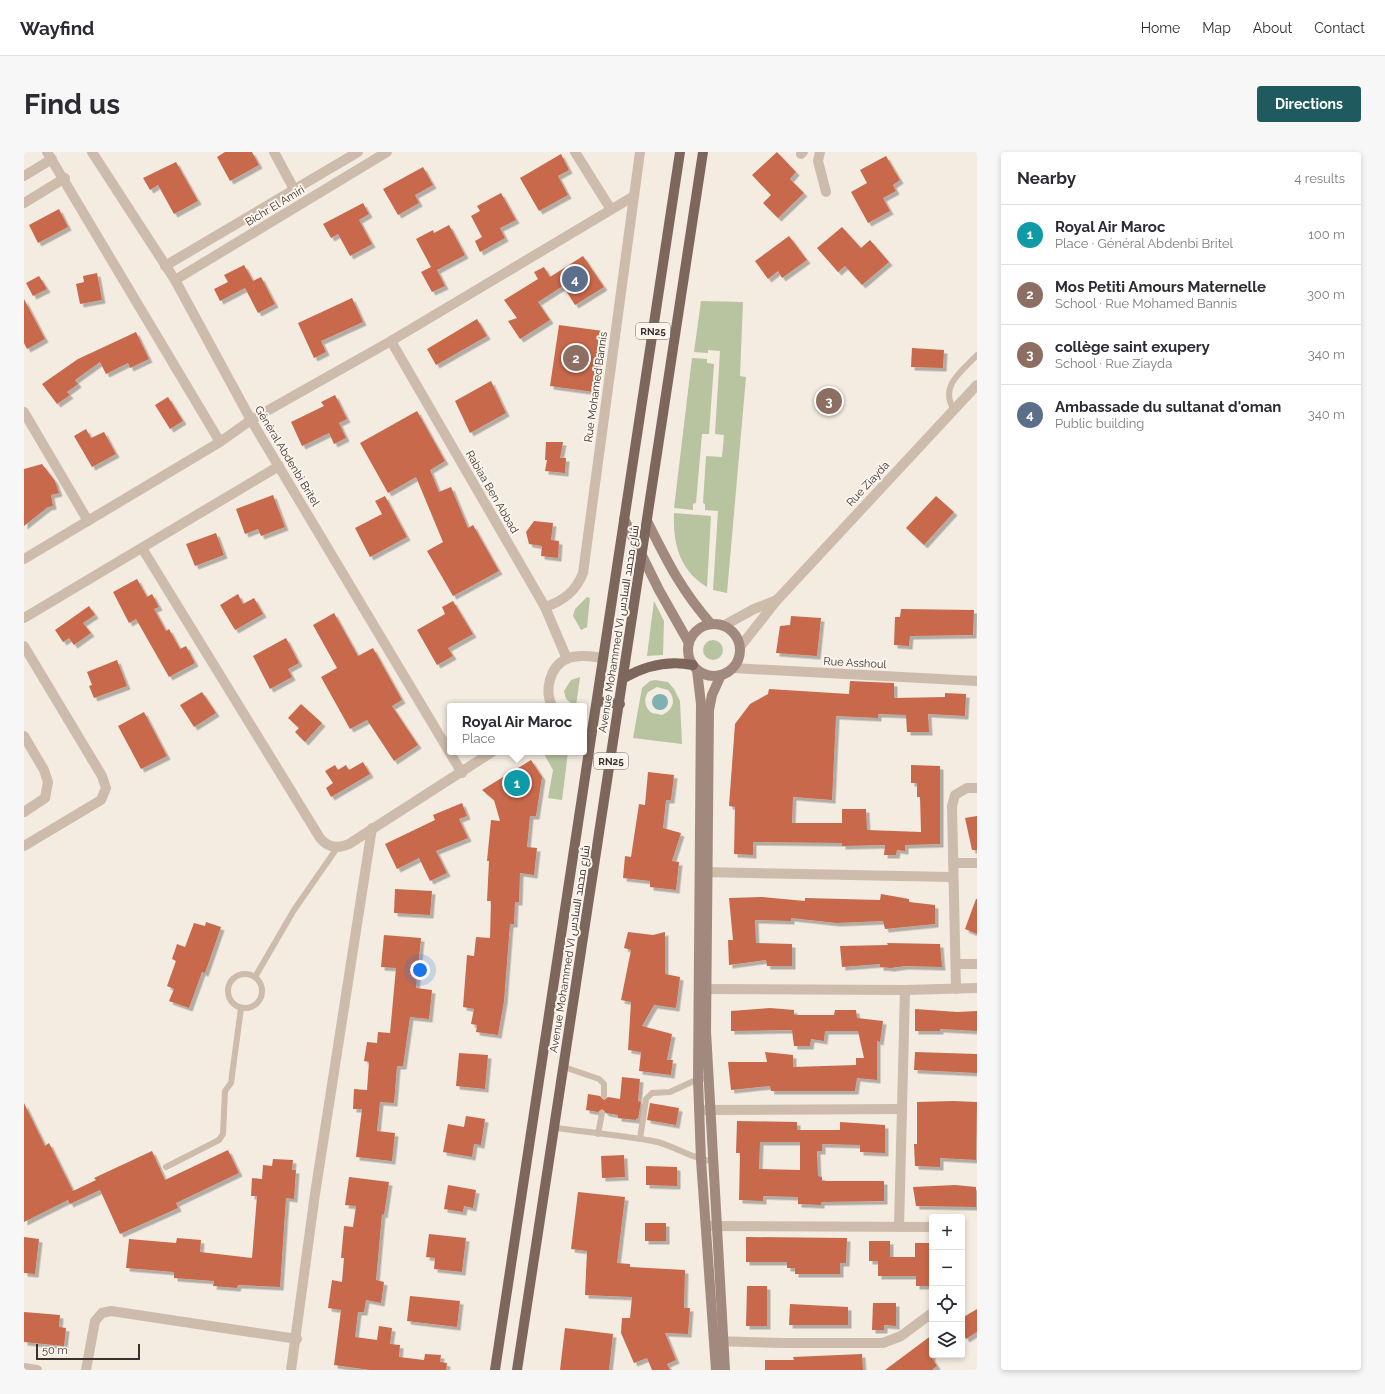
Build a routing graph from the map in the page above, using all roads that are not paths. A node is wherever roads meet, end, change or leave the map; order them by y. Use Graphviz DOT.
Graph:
graph roads {
  1 [pos="92,152"];
  2 [pos="274,152"];
  3 [pos="358,152"];
  4 [pos="387,152"];
  5 [pos="575,152"];
  6 [pos="640,152"];
  7 [pos="680,152"];
  8 [pos="703,152"];
  9 [pos="820,152"];
  10 [pos="50,156"];
  11 [pos="24,176"];
  12 [pos="65,178"];
  13 [pos="294,189"];
  14 [pos="826,192"];
  15 [pos="634,196"];
  16 [pos="24,203"];
  17 [pos="610,208"];
  18 [pos="165,266"];
  19 [pos="174,280"];
  20 [pos="391,341"];
  21 [pos="977,355"];
  22 [pos="977,385"];
  23 [pos="954,410"];
  24 [pos="24,412"];
  25 [pos="251,420"];
  26 [pos="220,442"];
  27 [pos="279,466"];
  28 [pos="624,519"];
  29 [pos="88,521"];
  30 [pos="647,521"];
  31 [pos="142,548"];
  32 [pos="642,557"];
  33 [pos="24,559"];
  34 [pos="777,600"];
  35 [pos="545,607"];
  36 [pos="24,618"];
  37 [pos="711,624"];
  38 [pos="723,626"];
  39 [pos="689,643"];
  40 [pos="24,646"];
  41 [pos="740,647"];
  42 [pos="603,658"];
  43 [pos="567,659"];
  44 [pos="695,668"];
  45 [pos="733,668"];
  46 [pos="721,675"];
  47 [pos="624,678"];
  48 [pos="977,681"];
  49 [pos="597,701"];
  50 [pos="551,703"];
  51 [pos="620,704"];
  52 [pos="588,731"];
  53 [pos="24,736"];
  54 [pos="447,747"];
  55 [pos="452,755"];
  56 [pos="488,755"];
  57 [pos="585,755"];
  58 [pos="462,772"];
  59 [pos="977,788"];
  60 [pos="24,812"];
  61 [pos="372,828"];
  62 [pos="24,846"];
  63 [pos="337,848"];
  64 [pos="953,863"];
  65 [pos="977,863"];
  66 [pos="704,873"];
  67 [pos="952,877"];
  68 [pos="956,964"];
  69 [pos="977,964"];
  70 [pos="255,977"];
  71 [pos="956,988"];
  72 [pos="977,988"];
  73 [pos="703,990"];
  74 [pos="905,990"];
  75 [pos="241,1008"];
  76 [pos="564,1067"];
  77 [pos="702,1078"];
  78 [pos="604,1096"];
  79 [pos="902,1109"];
  80 [pos="704,1110"];
  81 [pos="602,1113"];
  82 [pos="555,1128"];
  83 [pos="598,1134"];
  84 [pos="640,1139"];
  85 [pos="701,1160"];
  86 [pos="712,1161"];
  87 [pos="166,1167"];
  88 [pos="706,1226"];
  89 [pos="716,1227"];
  90 [pos="899,1227"];
  91 [pos="929,1227"];
  92 [pos="929,1315"];
  93 [pos="297,1340"];
  94 [pos="719,1341"];
  95 [pos="24,1368"];
  96 [pos="37,1370"];
  97 [pos="86,1370"];
  98 [pos="292,1370"];
  99 [pos="495,1370"];
  100 [pos="517,1370"];
  101 [pos="716,1370"];
  102 [pos="725,1370"];
  1 -- 18 [label="street, Général Abdenbi Britel"];
  2 -- 13 [label="street"];
  3 -- 13 [label="street, Bichr El Amiri"];
  4 -- 19 [label="street, Bichr El Amiri"];
  5 -- 17 [label="street"];
  6 -- 15 [label="street, Rue Mohamed Bannis"];
  7 -- 28 [label="main road, Avenue Mohammed VI شارع محمد السادس / RN25"];
  8 -- 30 [label="main road, Avenue Mohammed VI شارع محمد السادس / RN25"];
  9 -- 14 [label="street"];
  10 -- 11 [label="street"];
  10 -- 12 [label="street"];
  12 -- 16 [label="street"];
  12 -- 26 [label="street"];
  13 -- 18 [label="street, Bichr El Amiri"];
  15 -- 17 [label="street"];
  15 -- 35 [label="street, Rue Mohamed Bannis"];
  17 -- 20 [label="street"];
  18 -- 19 [label="street, Général Abdenbi Britel"];
  19 -- 25 [label="street, Général Abdenbi Britel"];
  20 -- 25 [label="street"];
  20 -- 35 [label="street, Rabiaa Ben Abbad"];
  21 -- 23 [label="lane"];
  22 -- 23 [label="street, Rue Ziayda"];
  23 -- 34 [label="street, Rue Ziayda"];
  24 -- 29 [label="street"];
  25 -- 26 [label="street"];
  25 -- 27 [label="street, Général Abdenbi Britel"];
  26 -- 29 [label="street"];
  27 -- 31 [label="street"];
  27 -- 54 [label="street, Général Abdenbi Britel"];
  28 -- 32 [label="main road"];
  28 -- 42 [label="main road, Avenue Mohammed VI شارع محمد السادس / RN25"];
  29 -- 33 [label="street"];
  30 -- 32 [label="main road, Avenue Mohammed VI شارع محمد السادس / RN25"];
  30 -- 37 [label="main road"];
  31 -- 36 [label="street"];
  31 -- 63 [label="street"];
  32 -- 39 [label="main road"];
  32 -- 47 [label="main road, Avenue Mohammed VI شارع محمد السادس / RN25"];
  34 -- 38 [label="street, Rue Ziayda"];
  34 -- 41 [label="street, Rue Ziayda"];
  35 -- 43 [label="street, Rabiaa Ben Abbad"];
  37 -- 38 [label="main road"];
  37 -- 39 [label="main road"];
  38 -- 41 [label="main road"];
  39 -- 44 [label="main road"];
  40 -- 62 [label="street"];
  41 -- 45 [label="main road"];
  42 -- 43 [label="street"];
  42 -- 49 [label="main road, Avenue Mohammed VI شارع محمد السادس / RN25"];
  43 -- 50 [label="street"];
  44 -- 46 [label="main road"];
  44 -- 47 [label="main road"];
  44 -- 66 [label="main road"];
  45 -- 46 [label="main road"];
  45 -- 48 [label="street, Rue Asshoul"];
  46 -- 66 [label="main road"];
  47 -- 51 [label="main road, Avenue Mohammed VI شارع محمد السادس / RN25"];
  49 -- 51 [label="main road"];
  49 -- 52 [label="main road, Avenue Mohammed VI شارع محمد السادس / RN25"];
  51 -- 76 [label="main road, Avenue Mohammed VI شارع محمد السادس / RN25"];
  53 -- 60 [label="street"];
  55 -- 58 [label="street, Général Abdenbi Britel"];
  56 -- 58 [label="street"];
  57 -- 99 [label="main road, Avenue Mohammed VI شارع محمد السادس / RN25"];
  58 -- 61 [label="street"];
  59 -- 64 [label="street"];
  61 -- 63 [label="street"];
  61 -- 93 [label="street"];
  63 -- 70 [label="lane"];
  64 -- 65 [label="street"];
  64 -- 67 [label="street"];
  66 -- 67 [label="street"];
  66 -- 73 [label="main road"];
  67 -- 68 [label="street"];
  68 -- 69 [label="street"];
  68 -- 71 [label="street"];
  70 -- 75 [label="lane"];
  70 -- 75 [label="lane"];
  71 -- 72 [label="street"];
  71 -- 74 [label="street"];
  73 -- 74 [label="street"];
  73 -- 77 [label="main road"];
  74 -- 79 [label="street"];
  75 -- 87 [label="lane"];
  76 -- 78 [label="lane"];
  76 -- 82 [label="main road, Avenue Mohammed VI شارع محمد السادس / RN25"];
  77 -- 80 [label="main road"];
  77 -- 84 [label="lane"];
  79 -- 80 [label="street"];
  79 -- 90 [label="street"];
  80 -- 85 [label="main road"];
  80 -- 86 [label="main road"];
  81 -- 83 [label="lane"];
  82 -- 83 [label="lane"];
  82 -- 100 [label="main road, Avenue Mohammed VI شارع محمد السادس / RN25"];
  83 -- 84 [label="lane"];
  84 -- 85 [label="lane"];
  85 -- 86 [label="lane"];
  85 -- 88 [label="main road"];
  86 -- 89 [label="main road"];
  88 -- 89 [label="street"];
  88 -- 94 [label="main road"];
  89 -- 90 [label="street"];
  89 -- 94 [label="main road"];
  90 -- 91 [label="street"];
  92 -- 94 [label="street"];
  93 -- 97 [label="street"];
  93 -- 98 [label="street"];
  94 -- 101 [label="main road"];
  94 -- 102 [label="main road"];
  95 -- 96 [label="street"];
}
